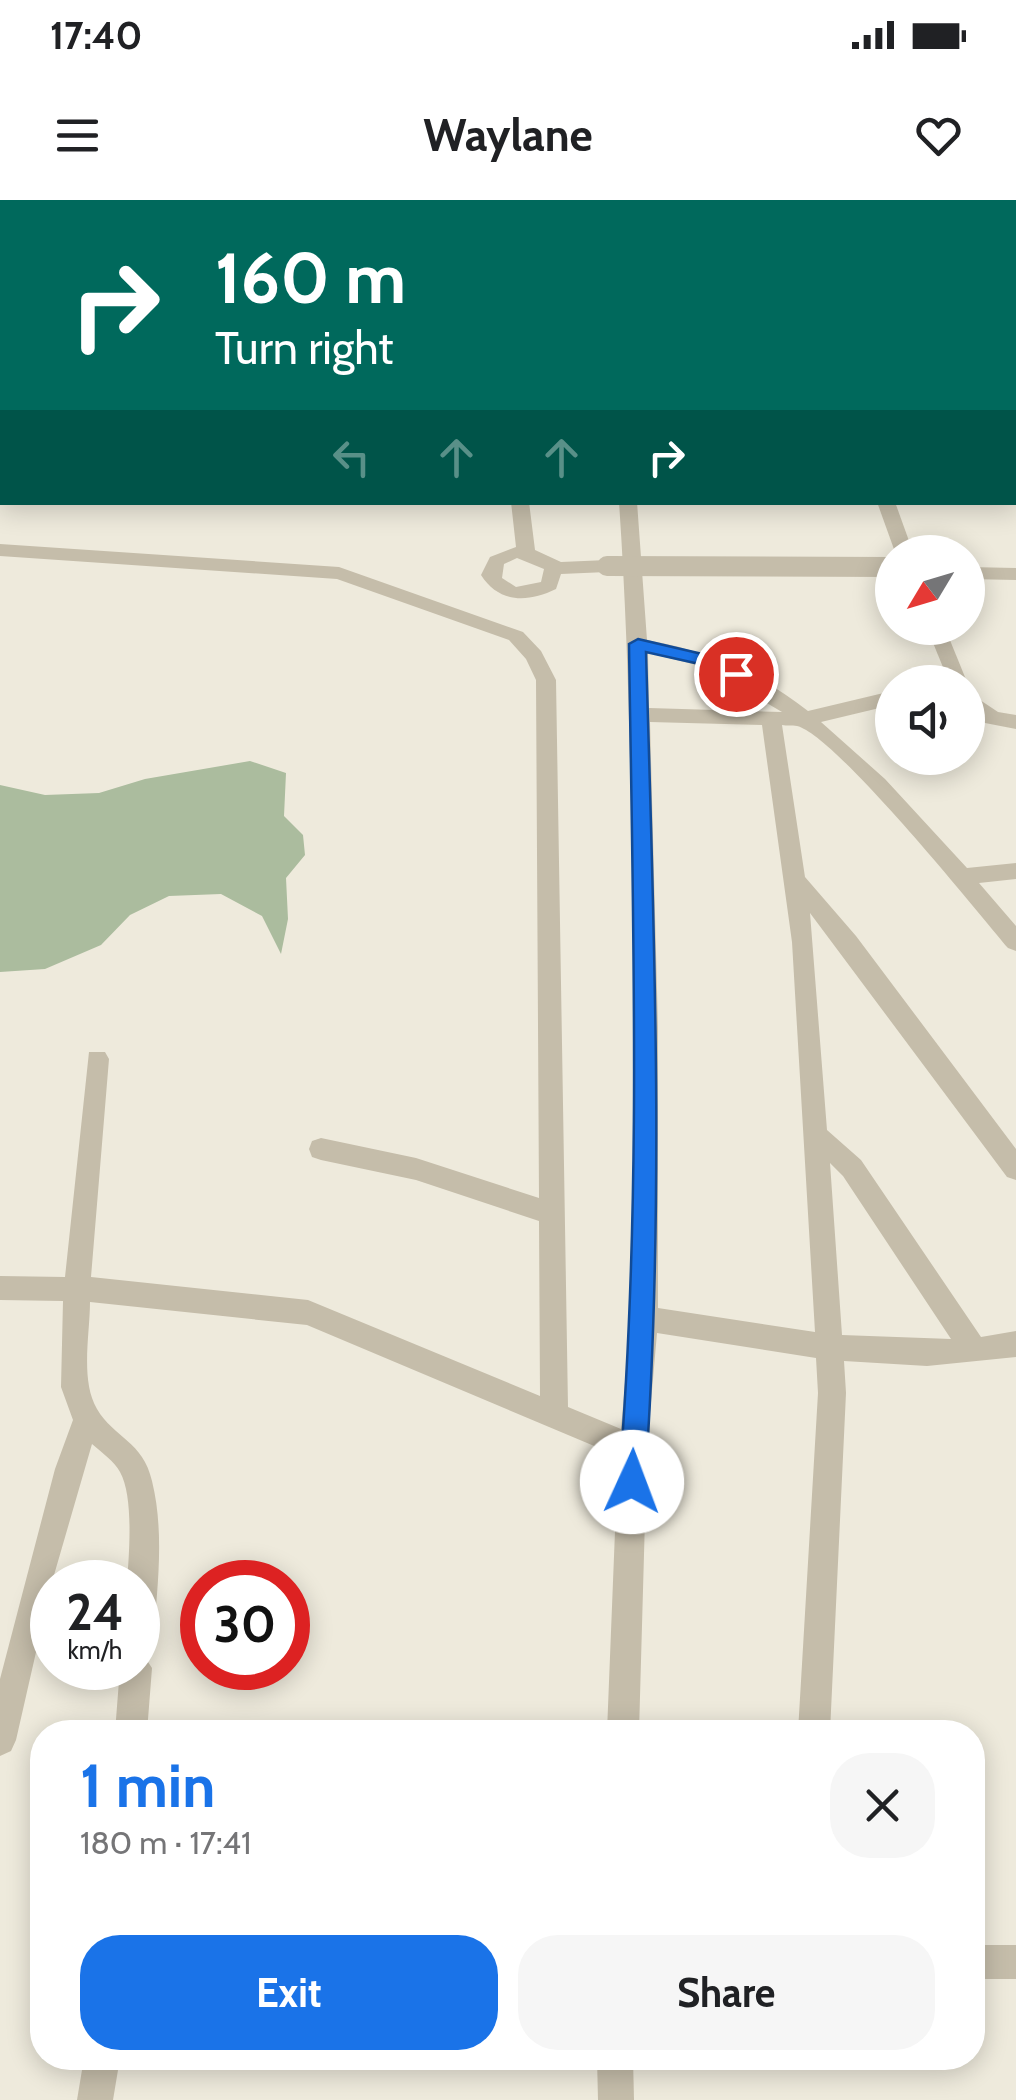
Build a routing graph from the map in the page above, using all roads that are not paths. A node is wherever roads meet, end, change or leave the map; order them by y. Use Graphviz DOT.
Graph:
graph roads {
  1 [pos="520,505"];
  2 [pos="628,505"];
  3 [pos="887,505"];
  4 [pos="898,535"];
  5 [pos="0,550"];
  6 [pos="526,552"];
  7 [pos="553,567"];
  8 [pos="875,567"];
  9 [pos="985,570"];
  10 [pos="1016,571"];
  11 [pos="510,592"];
  12 [pos="488,623"];
  13 [pos="638,644"];
  14 [pos="875,702"];
  15 [pos="985,712"];
  16 [pos="637,715"];
  17 [pos="771,718"];
  18 [pos="804,718"];
  19 [pos="1016,722"];
  20 [pos="1016,871"];
  21 [pos="961,877"];
  22 [pos="795,881"];
  23 [pos="1016,942"];
  24 [pos="96,1059"];
  25 [pos="816,1135"];
  26 [pos="321,1150"];
  27 [pos="1016,1169"];
  28 [pos="550,1213"];
  29 [pos="0,1288"];
  30 [pos="77,1289"];
  31 [pos="644,1319"];
  32 [pos="829,1344"];
  33 [pos="1016,1344"];
  34 [pos="975,1350"];
  35 [pos="554,1416"];
  36 [pos="86,1420"];
  37 [pos="632,1448"];
  38 [pos="143,1560"];
  39 [pos="134,1690"];
  40 [pos="132,1720"];
  41 [pos="623,1720"];
  42 [pos="815,1720"];
  43 [pos="0,1740"];
  44 [pos="985,1962"];
  45 [pos="1016,1962"];
  46 [pos="100,2070"];
  47 [pos="615,2070"];
  48 [pos="95,2100"];
  49 [pos="616,2100"];
  1 -- 6 [label="street"];
  2 -- 13 [label="street"];
  3 -- 4 [label="street"];
  5 -- 12 [label="street"];
  6 -- 7 [label="street"];
  6 -- 11 [label="street"];
  7 -- 8 [label="street, bridge"];
  7 -- 11 [label="street"];
  9 -- 10 [label="street"];
  11 -- 12 [label="street"];
  12 -- 28 [label="street"];
  13 -- 16 [label="street"];
  13 -- 18 [label="street"];
  14 -- 18 [label="street"];
  15 -- 19 [label="street"];
  16 -- 17 [label="street"];
  16 -- 31 [label="street"];
  17 -- 18 [label="street"];
  17 -- 22 [label="street"];
  18 -- 21 [label="street"];
  20 -- 21 [label="street"];
  21 -- 23 [label="street"];
  22 -- 25 [label="street"];
  22 -- 27 [label="street"];
  24 -- 30 [label="street"];
  25 -- 32 [label="street"];
  25 -- 34 [label="street"];
  26 -- 28 [label="street"];
  28 -- 35 [label="street"];
  29 -- 30 [label="street"];
  30 -- 35 [label="street"];
  30 -- 36 [label="street"];
  31 -- 32 [label="street"];
  31 -- 37 [label="street"];
  32 -- 34 [label="street"];
  32 -- 42 [label="street"];
  33 -- 34 [label="street"];
  35 -- 37 [label="street"];
  36 -- 38 [label="street"];
  36 -- 43 [label="street"];
  37 -- 41 [label="street"];
  39 -- 40 [label="street"];
  44 -- 45 [label="street"];
  46 -- 48 [label="street"];
  47 -- 49 [label="street"];
}
